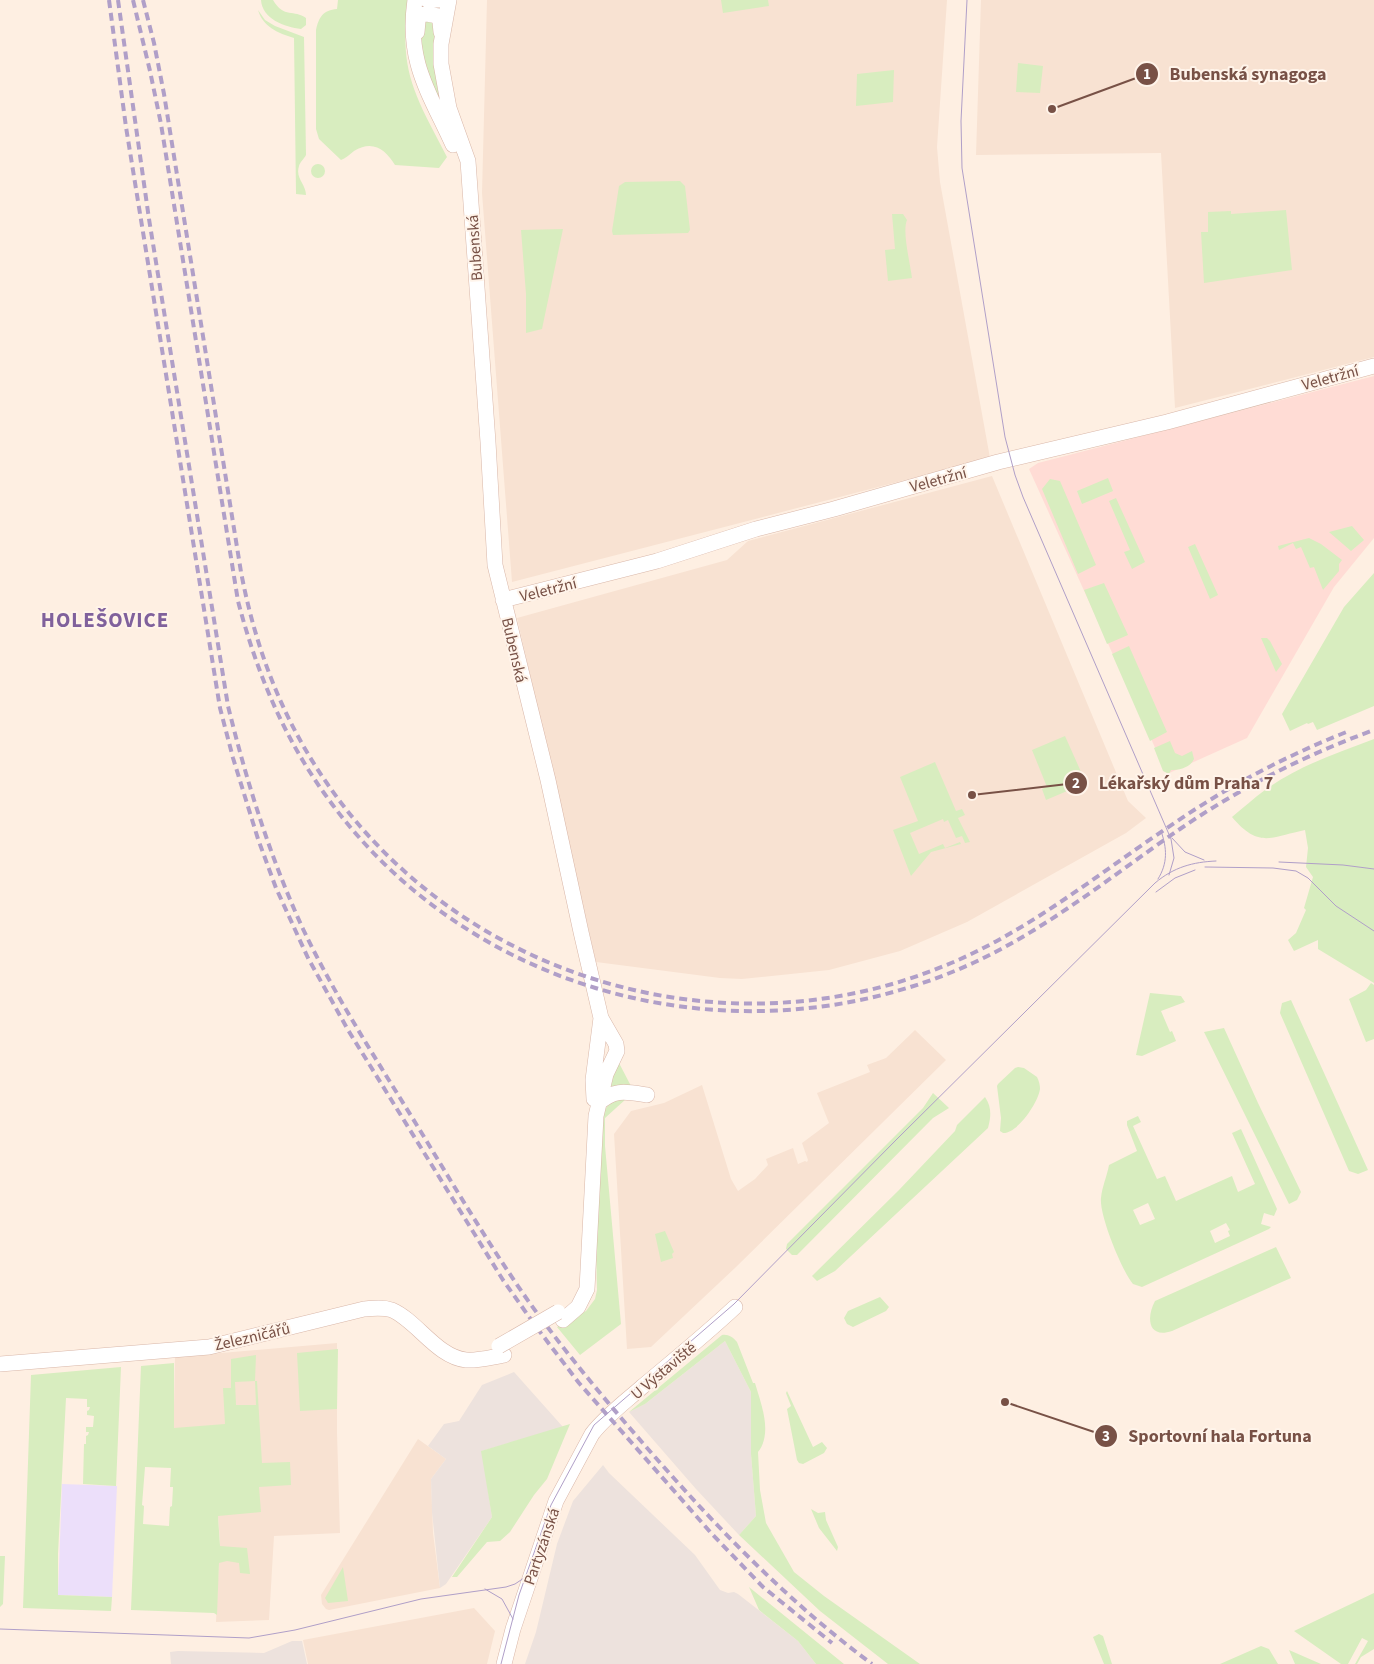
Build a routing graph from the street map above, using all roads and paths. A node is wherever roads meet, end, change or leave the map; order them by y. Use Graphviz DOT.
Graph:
graph roads {
  1 [pos="415,0"];
  2 [pos="427,0"];
  3 [pos="439,0"];
  4 [pos="449,0"];
  5 [pos="441,44"];
  6 [pos="415,51"];
  7 [pos="468,178"];
  8 [pos="1374,366"];
  9 [pos="504,600"];
  10 [pos="601,1018"];
  11 [pos="617,1051"];
  12 [pos="647,1094"];
  13 [pos="597,1110"];
  14 [pos="735,1307"];
  15 [pos="0,1364"];
  16 [pos="592,1434"];
  17 [pos="504,1664"];
  1 -- 6 [label="main road, Bubenská"];
  2 -- 3 [label="main road"];
  4 -- 5 [label="main road, Bubenská"];
  5 -- 6 [label="main road"];
  5 -- 7 [label="main road, Bubenská"];
  6 -- 7 [label="main road, Bubenská"];
  7 -- 9 [label="main road, Bubenská"];
  8 -- 9 [label="main road, Veletržní"];
  9 -- 10 [label="main road, Bubenská"];
  10 -- 11 [label="main road, Bubenská"];
  10 -- 13 [label="main road, Železničářů"];
  11 -- 13 [label="main road, Železničářů"];
  12 -- 13 [label="main road"];
  13 -- 15 [label="main road, Železničářů"];
  14 -- 16 [label="main road, U Výstaviště"];
  16 -- 17 [label="main road, Partyzánská"];
}
